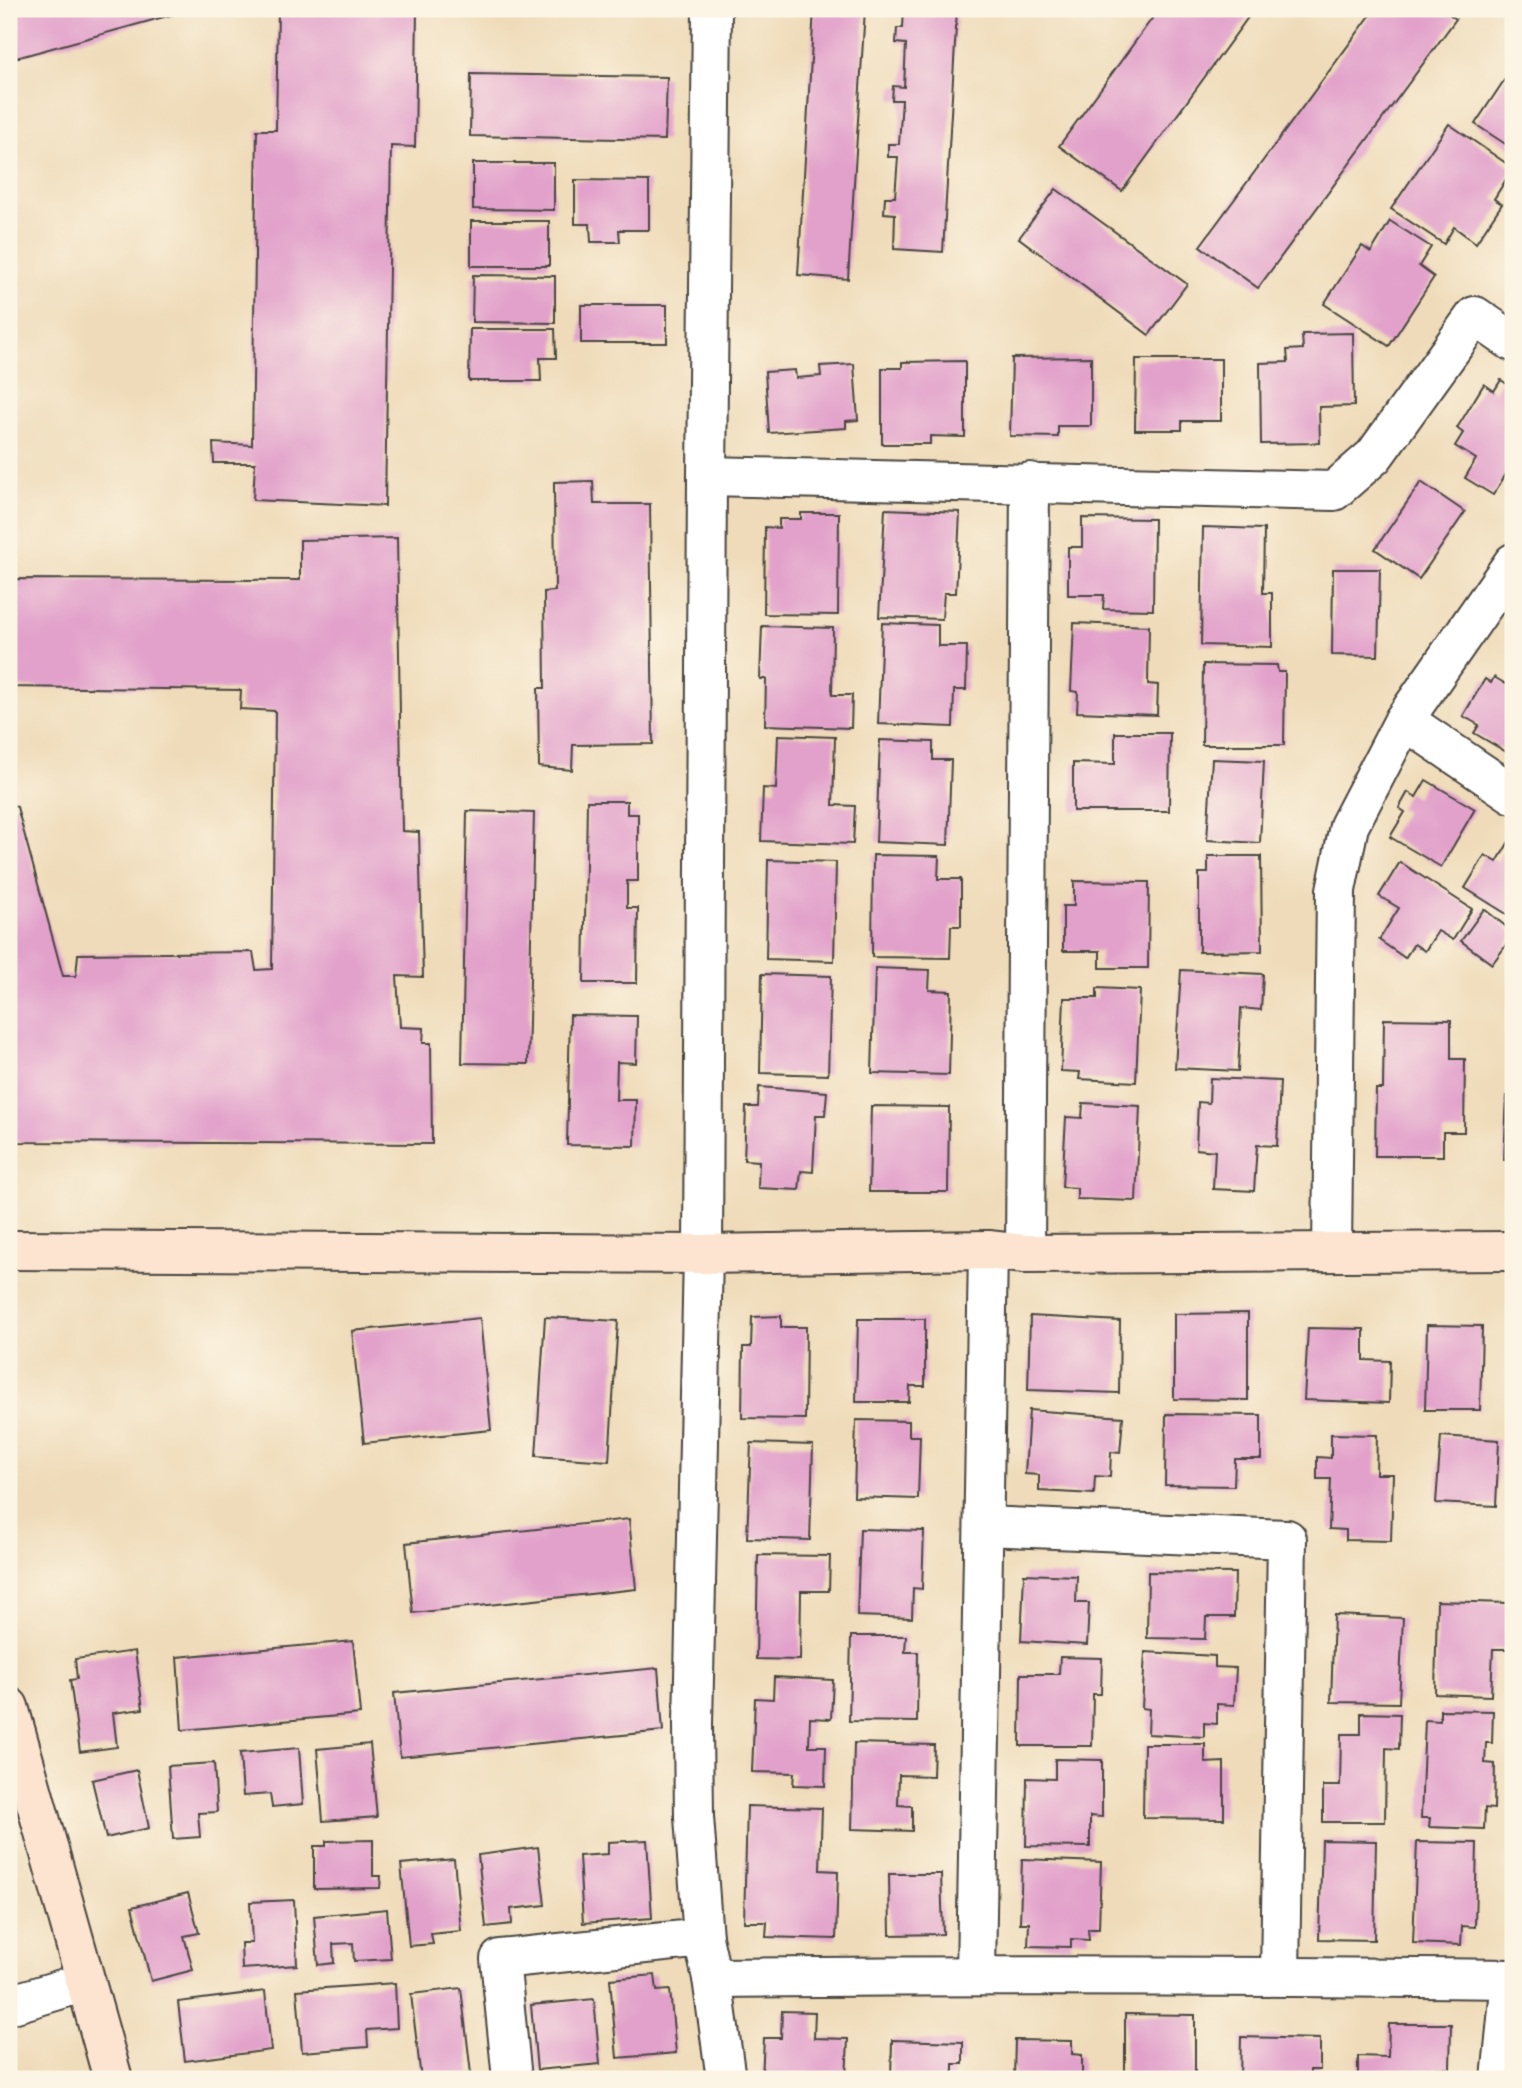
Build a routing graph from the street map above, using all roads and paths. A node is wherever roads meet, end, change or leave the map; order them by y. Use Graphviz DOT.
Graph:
graph roads {
  1 [pos="712,9"];
  2 [pos="1513,342"];
  3 [pos="707,476"];
  4 [pos="1030,482"];
  5 [pos="1513,563"];
  6 [pos="1404,720"];
  7 [pos="1513,794"];
  8 [pos="9,1250"];
  9 [pos="1513,1251"];
  10 [pos="1007,1252"];
  11 [pos="1332,1252"];
  12 [pos="704,1254"];
  13 [pos="985,1526"];
  14 [pos="9,1707"];
  15 [pos="703,1938"];
  16 [pos="976,1975"];
  17 [pos="1280,1975"];
  18 [pos="712,1978"];
  19 [pos="1512,1979"];
  20 [pos="85,1982"];
  21 [pos="9,2005"];
  22 [pos="113,2079"];
  23 [pos="512,2079"];
  24 [pos="726,2079"];
  25 [pos="1501,2079"];
  1 -- 3 [label="street"];
  2 -- 4 [label="street"];
  3 -- 4 [label="street"];
  3 -- 12 [label="street"];
  4 -- 10 [label="street"];
  5 -- 6 [label="street"];
  6 -- 7 [label="street"];
  6 -- 11 [label="street"];
  8 -- 12 [label="street"];
  9 -- 11 [label="street"];
  10 -- 11 [label="street"];
  10 -- 12 [label="street"];
  10 -- 13 [label="street"];
  12 -- 15 [label="street"];
  13 -- 16 [label="street"];
  13 -- 17 [label="street"];
  14 -- 20 [label="street"];
  15 -- 18 [label="street"];
  15 -- 23 [label="street"];
  16 -- 17 [label="street"];
  16 -- 18 [label="street"];
  17 -- 19 [label="street"];
  18 -- 24 [label="street"];
  19 -- 25 [label="street"];
  20 -- 21 [label="street"];
  20 -- 22 [label="street"];
}
